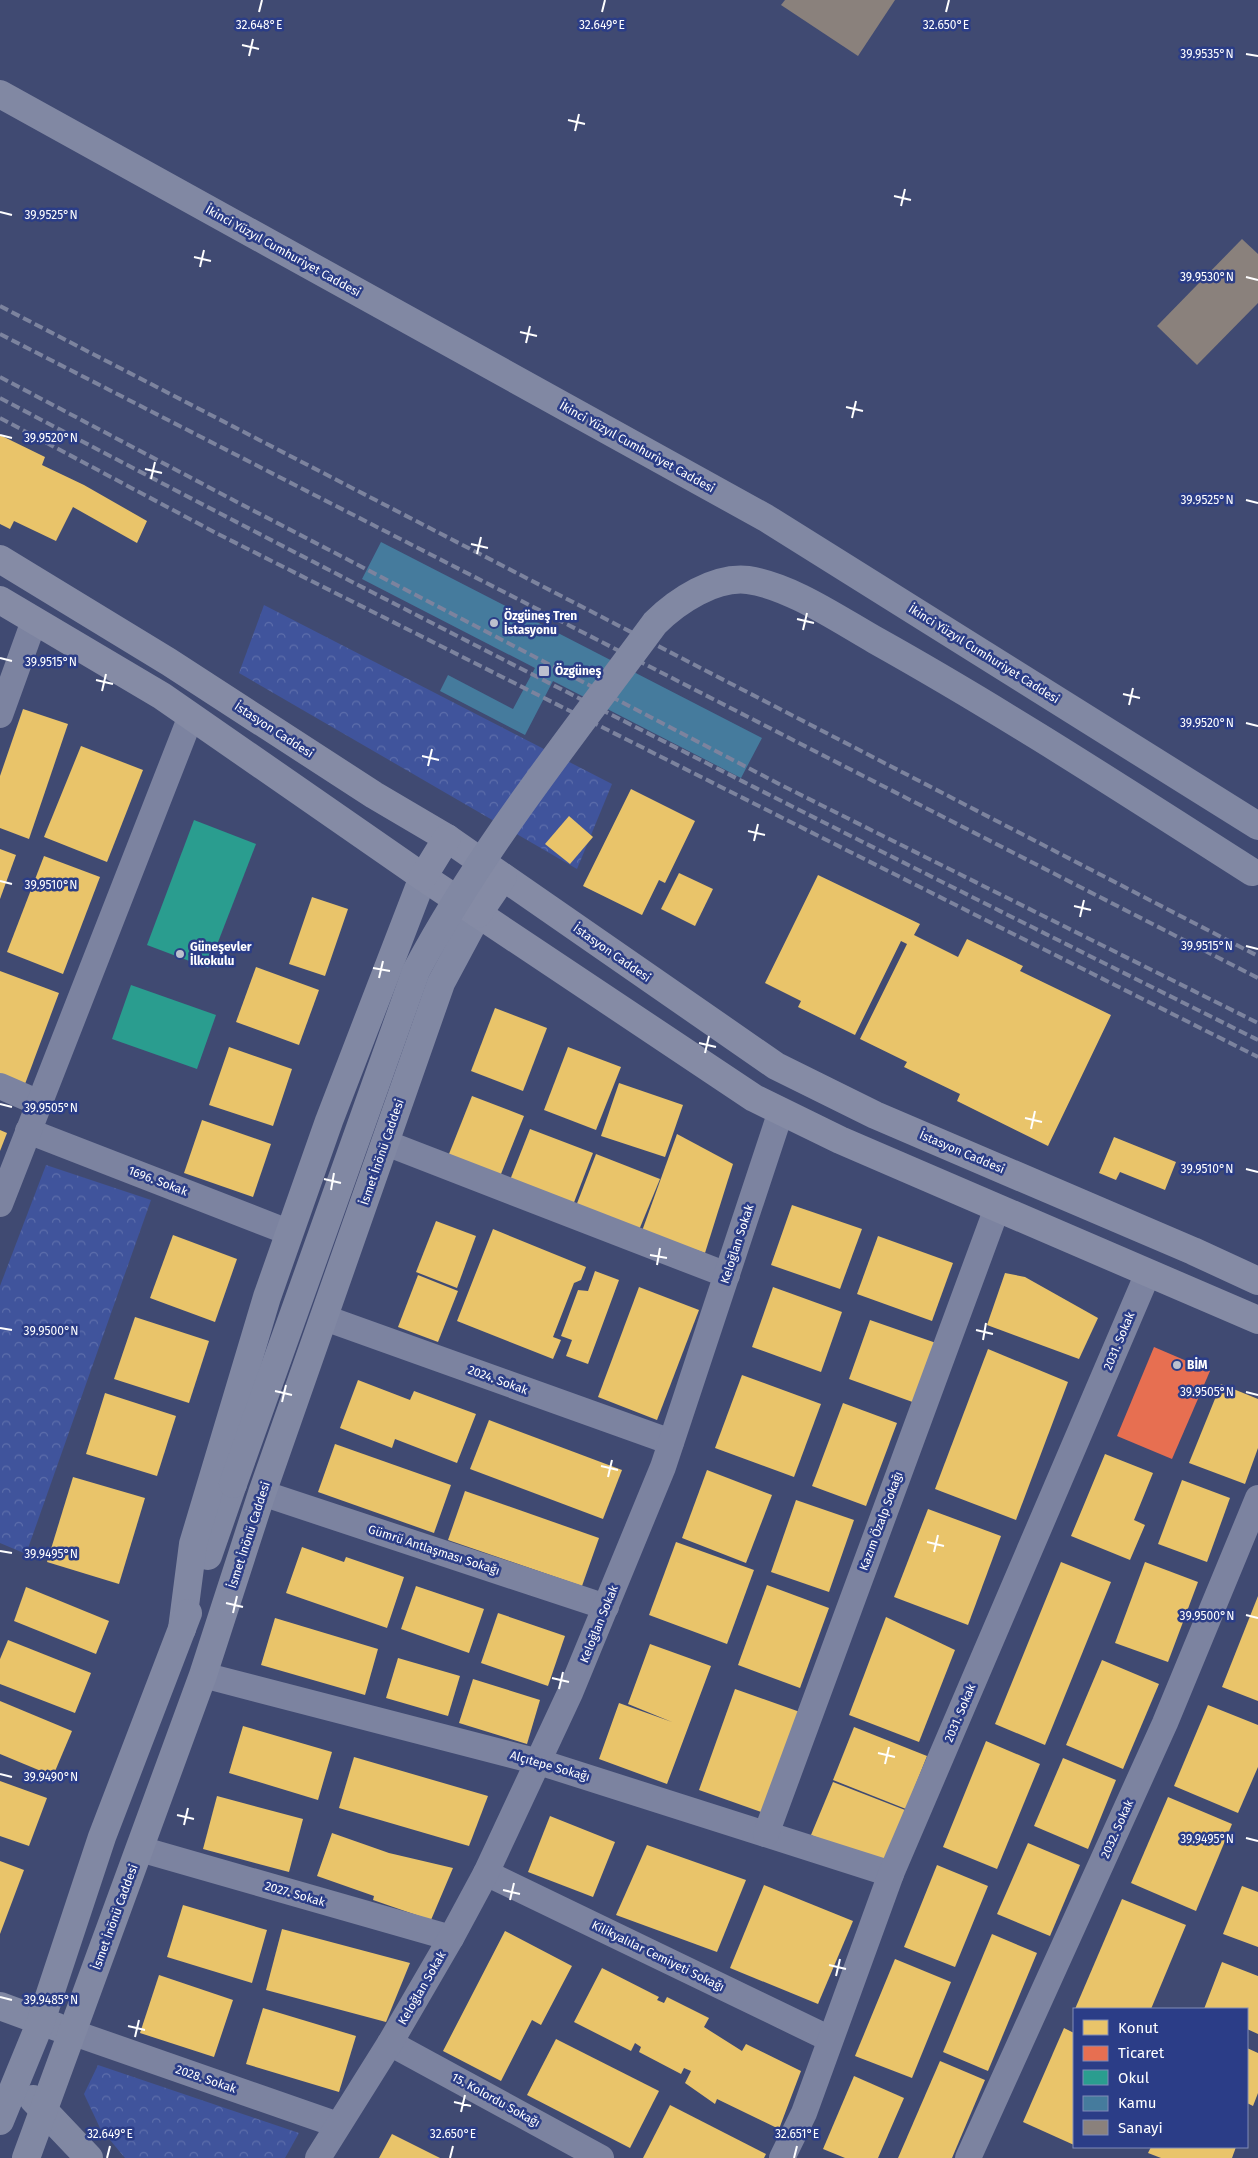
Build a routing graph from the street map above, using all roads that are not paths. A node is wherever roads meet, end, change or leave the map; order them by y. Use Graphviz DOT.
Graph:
graph roads {
  1 [pos="0,94"];
  2 [pos="0,559"];
  3 [pos="0,600"];
  4 [pos="34,621"];
  5 [pos="0,715"];
  6 [pos="191,716"];
  7 [pos="1258,826"];
  8 [pos="447,838"];
  9 [pos="1255,874"];
  10 [pos="423,877"];
  11 [pos="503,877"];
  12 [pos="478,914"];
  13 [pos="0,1086"];
  14 [pos="40,1103"];
  15 [pos="781,1111"];
  16 [pos="28,1131"];
  17 [pos="386,1143"];
  18 [pos="0,1204"];
  19 [pos="997,1208"];
  20 [pos="288,1232"];
  21 [pos="1148,1273"];
  22 [pos="727,1275"];
  23 [pos="1258,1281"];
  24 [pos="325,1318"];
  25 [pos="1258,1320"];
  26 [pos="671,1442"];
  27 [pos="262,1493"];
  28 [pos="1258,1498"];
  29 [pos="606,1607"];
  30 [pos="182,1629"];
  31 [pos="203,1675"];
  32 [pos="540,1762"];
  33 [pos="766,1834"];
  34 [pos="140,1849"];
  35 [pos="486,1873"];
  36 [pos="891,1874"];
  37 [pos="451,1938"];
  38 [pos="0,2006"];
  39 [pos="41,2021"];
  40 [pos="74,2033"];
  41 [pos="830,2040"];
  42 [pos="390,2043"];
  43 [pos="8,2075"];
  44 [pos="44,2110"];
  45 [pos="0,2121"];
  46 [pos="338,2125"];
  47 [pos="26,2158"];
  48 [pos="89,2158"];
  49 [pos="318,2158"];
  50 [pos="601,2158"];
  51 [pos="782,2158"];
  52 [pos="968,2158"];
  1 -- 7 [label="main road, İkinci Yüzyıl Cumhuriyet Caddesi"];
  2 -- 8 [label="main road, İstasyon Caddesi"];
  3 -- 4 [label="main road"];
  4 -- 5 [label="street"];
  4 -- 6 [label="main road"];
  6 -- 10 [label="main road"];
  6 -- 14 [label="street"];
  8 -- 10 [label="main road"];
  8 -- 11 [label="main road, İstasyon Caddesi"];
  9 -- 30 [label="main road, bridge"];
  10 -- 12 [label="main road"];
  10 -- 20 [label="main road"];
  11 -- 12 [label="main road"];
  11 -- 23 [label="main road, İstasyon Caddesi"];
  12 -- 15 [label="main road"];
  12 -- 17 [label="main road, İsmet İnönü Caddesi"];
  13 -- 14 [label="street"];
  14 -- 16 [label="street"];
  15 -- 19 [label="main road"];
  15 -- 22 [label="street, Keloğlan Sokak"];
  16 -- 18 [label="street"];
  16 -- 20 [label="street, 1696. Sokak"];
  17 -- 22 [label="street"];
  17 -- 24 [label="main road, İsmet İnönü Caddesi"];
  19 -- 21 [label="main road"];
  19 -- 33 [label="street, Kazım Özalp Sokağı"];
  20 -- 30 [label="main road"];
  21 -- 25 [label="main road"];
  21 -- 36 [label="street, 2031. Sokak"];
  22 -- 26 [label="street, Keloğlan Sokak"];
  24 -- 26 [label="street, 2024. Sokak"];
  24 -- 27 [label="main road, İsmet İnönü Caddesi"];
  26 -- 29 [label="street, Keloğlan Sokak"];
  27 -- 29 [label="street, Gümrü Antlaşması Sokağı"];
  27 -- 31 [label="main road, İsmet İnönü Caddesi"];
  28 -- 52 [label="street, 2032. Sokak"];
  29 -- 32 [label="street, Keloğlan Sokak"];
  30 -- 39 [label="main road"];
  31 -- 32 [label="street, Alçıtepe Sokağı"];
  31 -- 34 [label="main road, İsmet İnönü Caddesi"];
  32 -- 33 [label="street, Alçıtepe Sokağı"];
  32 -- 35 [label="street, Keloğlan Sokak"];
  33 -- 36 [label="street, Alçıtepe Sokağı"];
  34 -- 37 [label="street, 2027. Sokak"];
  34 -- 40 [label="main road, İsmet İnönü Caddesi"];
  35 -- 37 [label="street, Keloğlan Sokak"];
  35 -- 41 [label="street, Kilikyalılar Cemiyeti Sokağı"];
  36 -- 41 [label="street, 2031. Sokak"];
  37 -- 42 [label="street, Keloğlan Sokak"];
  38 -- 39 [label="main road"];
  39 -- 40 [label="main road"];
  39 -- 43 [label="main road"];
  40 -- 44 [label="main road, İsmet İnönü Caddesi"];
  40 -- 46 [label="street, 2028. Sokak"];
  41 -- 51 [label="street, 2031. Sokak"];
  42 -- 46 [label="street, Keloğlan Sokak"];
  42 -- 50 [label="street, 15. Kolordu Sokağı"];
  43 -- 44 [label="main road"];
  43 -- 45 [label="main road"];
  44 -- 47 [label="main road, İsmet İnönü Caddesi"];
  44 -- 48 [label="main road"];
  46 -- 49 [label="street, Keloğlan Sokak"];
}
